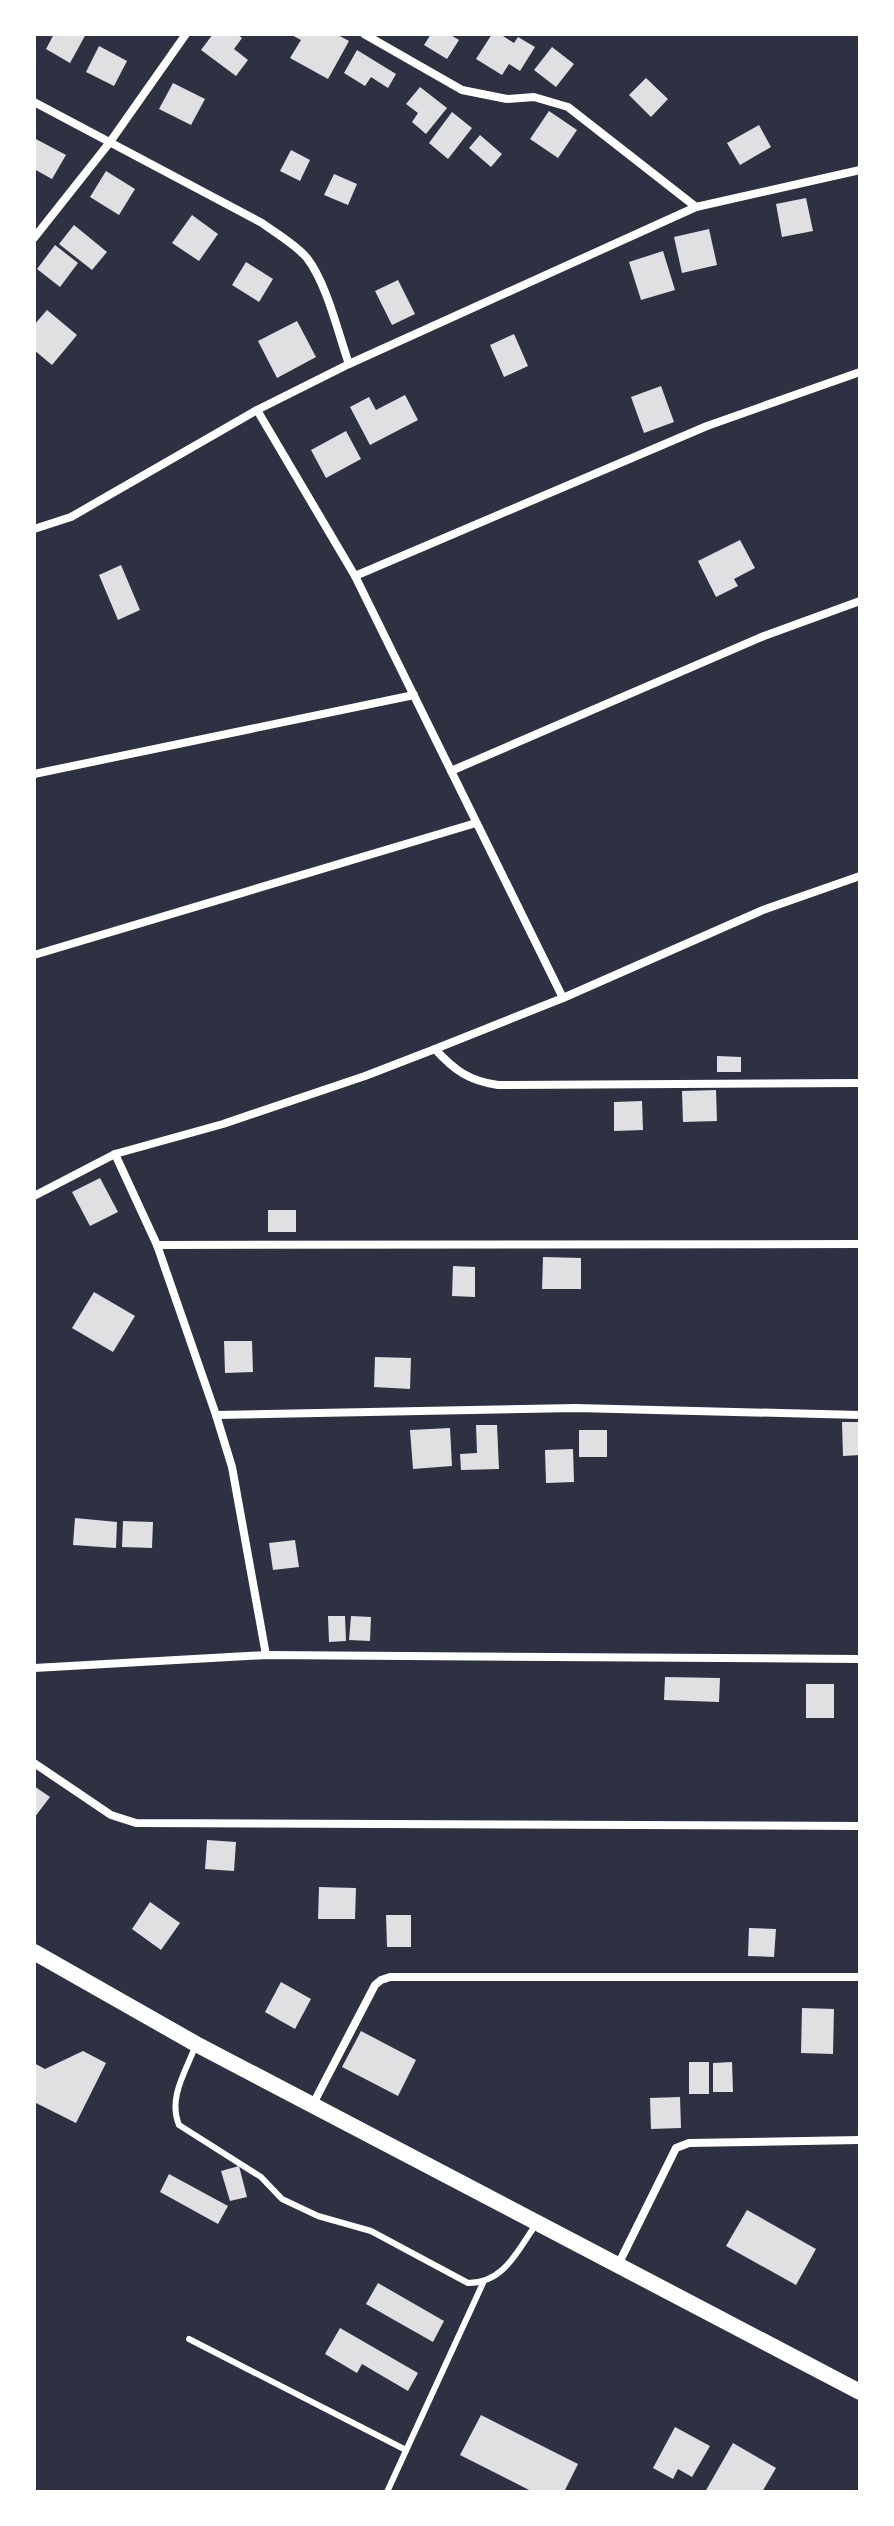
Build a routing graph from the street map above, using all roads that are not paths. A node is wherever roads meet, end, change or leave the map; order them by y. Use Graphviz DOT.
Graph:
graph roads {
  1 [pos="186,34"];
  2 [pos="364,34"];
  3 [pos="34,102"];
  4 [pos="110,142"];
  5 [pos="860,170"];
  6 [pos="696,207"];
  7 [pos="34,238"];
  8 [pos="349,364"];
  9 [pos="860,372"];
  10 [pos="257,410"];
  11 [pos="34,529"];
  12 [pos="355,576"];
  13 [pos="860,601"];
  14 [pos="414,695"];
  15 [pos="451,771"];
  16 [pos="34,774"];
  17 [pos="476,823"];
  18 [pos="860,876"];
  19 [pos="34,955"];
  20 [pos="563,998"];
  21 [pos="435,1049"];
  22 [pos="860,1083"];
  23 [pos="115,1154"];
  24 [pos="34,1196"];
  25 [pos="860,1244"];
  26 [pos="157,1245"];
  27 [pos="216,1415"];
  28 [pos="860,1415"];
  29 [pos="266,1655"];
  30 [pos="860,1659"];
  31 [pos="34,1668"];
  32 [pos="34,1763"];
  33 [pos="860,1826"];
  34 [pos="34,1952"];
  35 [pos="860,1977"];
  36 [pos="196,2044"];
  37 [pos="313,2104"];
  38 [pos="860,2140"];
  39 [pos="539,2221"];
  40 [pos="619,2263"];
  41 [pos="483,2283"];
  42 [pos="189,2339"];
  43 [pos="860,2392"];
  44 [pos="406,2450"];
  45 [pos="387,2492"];
  1 -- 4 [label="street"];
  2 -- 6 [label="street"];
  3 -- 4 [label="street"];
  4 -- 7 [label="street"];
  4 -- 8 [label="street"];
  5 -- 6 [label="street"];
  6 -- 8 [label="street"];
  8 -- 10 [label="street"];
  9 -- 12 [label="street"];
  10 -- 11 [label="street"];
  10 -- 12 [label="street"];
  12 -- 14 [label="street"];
  13 -- 15 [label="street"];
  14 -- 15 [label="street"];
  14 -- 16 [label="street"];
  15 -- 17 [label="street"];
  17 -- 19 [label="street"];
  17 -- 20 [label="street"];
  18 -- 20 [label="street"];
  20 -- 21 [label="street"];
  21 -- 22 [label="street"];
  21 -- 23 [label="street"];
  23 -- 24 [label="street"];
  23 -- 26 [label="street"];
  25 -- 26 [label="street"];
  26 -- 27 [label="street"];
  27 -- 28 [label="street"];
  27 -- 29 [label="street"];
  29 -- 30 [label="street"];
  29 -- 31 [label="street"];
  32 -- 33 [label="street"];
  34 -- 36 [label="main road"];
  35 -- 37 [label="street"];
  36 -- 37 [label="main road"];
  36 -- 41 [label="lane"];
  37 -- 39 [label="main road"];
  38 -- 40 [label="street"];
  39 -- 40 [label="main road"];
  39 -- 41 [label="lane"];
  40 -- 43 [label="main road"];
  41 -- 44 [label="lane"];
  42 -- 44 [label="lane"];
  44 -- 45 [label="lane"];
}
